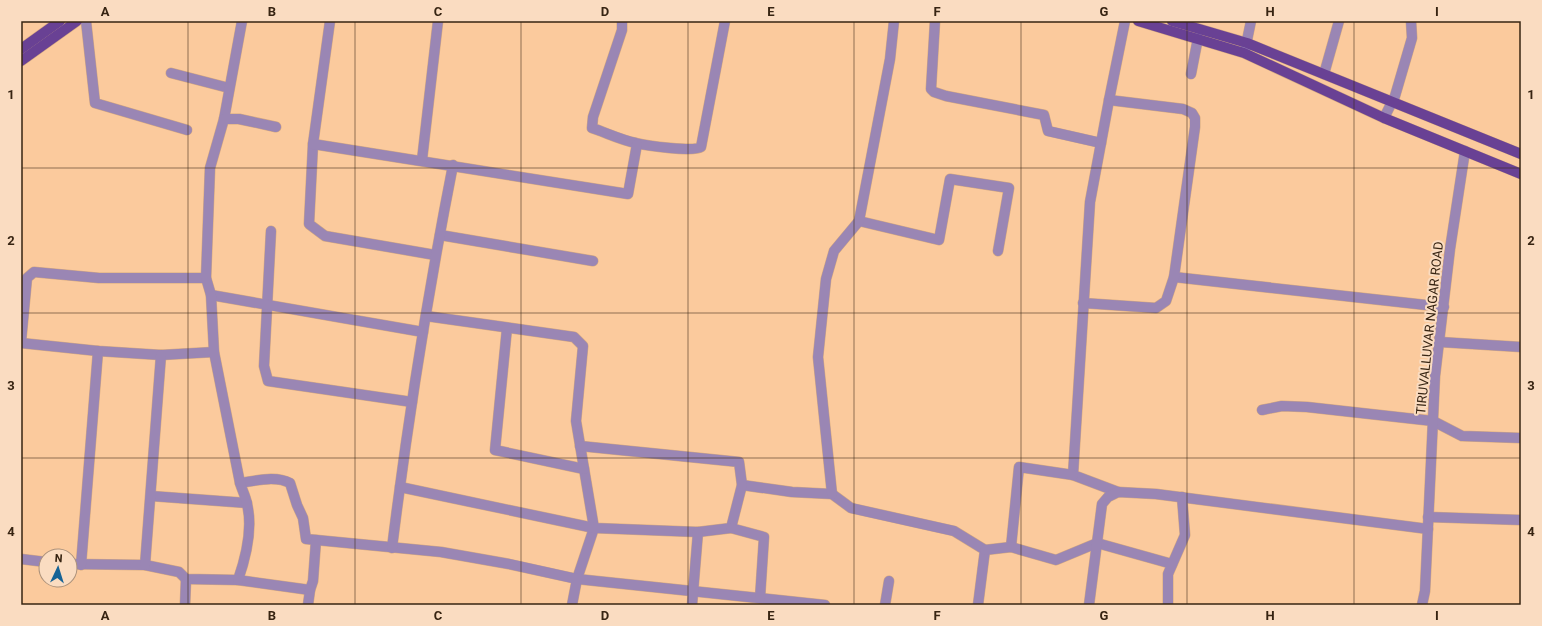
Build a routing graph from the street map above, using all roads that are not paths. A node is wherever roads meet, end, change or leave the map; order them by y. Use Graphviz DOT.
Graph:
graph roads {
  1 [pos="60,21"];
  2 [pos="77,21"];
  3 [pos="86,21"];
  4 [pos="242,21"];
  5 [pos="330,21"];
  6 [pos="438,21"];
  7 [pos="622,21"];
  8 [pos="725,21"];
  9 [pos="894,21"];
  10 [pos="935,21"];
  11 [pos="1125,21"];
  12 [pos="1138,21"];
  13 [pos="1172,21"];
  14 [pos="1251,21"];
  15 [pos="1339,21"];
  16 [pos="1411,21"];
  17 [pos="1198,38"];
  18 [pos="1247,43"];
  19 [pos="21,49"];
  20 [pos="1244,54"];
  21 [pos="21,61"];
  22 [pos="171,73"];
  23 [pos="1191,74"];
  24 [pos="1324,74"];
  25 [pos="229,88"];
  26 [pos="1394,98"];
  27 [pos="1109,100"];
  28 [pos="1384,118"];
  29 [pos="224,119"];
  30 [pos="276,127"];
  31 [pos="187,130"];
  32 [pos="1101,143"];
  33 [pos="313,144"];
  34 [pos="637,144"];
  35 [pos="1465,151"];
  36 [pos="1521,154"];
  37 [pos="422,160"];
  38 [pos="454,165"];
  39 [pos="1521,174"];
  40 [pos="858,221"];
  41 [pos="271,231"];
  42 [pos="440,236"];
  43 [pos="998,251"];
  44 [pos="435,255"];
  45 [pos="593,261"];
  46 [pos="1174,276"];
  47 [pos="206,278"];
  48 [pos="212,295"];
  49 [pos="1083,303"];
  50 [pos="267,306"];
  51 [pos="1444,307"];
  52 [pos="426,316"];
  53 [pos="507,328"];
  54 [pos="423,332"];
  55 [pos="1440,342"];
  56 [pos="21,343"];
  57 [pos="1521,346"];
  58 [pos="98,351"];
  59 [pos="214,352"];
  60 [pos="161,355"];
  61 [pos="412,402"];
  62 [pos="1262,410"];
  63 [pos="1433,421"];
  64 [pos="1521,438"];
  65 [pos="580,446"];
  66 [pos="584,469"];
  67 [pos="1072,475"];
  68 [pos="240,483"];
  69 [pos="742,485"];
  70 [pos="400,487"];
  71 [pos="1118,492"];
  72 [pos="832,494"];
  73 [pos="151,496"];
  74 [pos="1182,497"];
  75 [pos="247,503"];
  76 [pos="1428,517"];
  77 [pos="1521,520"];
  78 [pos="594,528"];
  79 [pos="731,528"];
  80 [pos="1428,529"];
  81 [pos="698,532"];
  82 [pos="316,540"];
  83 [pos="1097,543"];
  84 [pos="1011,547"];
  85 [pos="392,548"];
  86 [pos="985,550"];
  87 [pos="21,559"];
  88 [pos="38,561"];
  89 [pos="145,564"];
  90 [pos="1172,564"];
  91 [pos="78,565"];
  92 [pos="81,565"];
  93 [pos="186,579"];
  94 [pos="577,579"];
  95 [pos="238,580"];
  96 [pos="890,581"];
  97 [pos="310,590"];
  98 [pos="694,592"];
  99 [pos="760,598"];
  100 [pos="186,605"];
  101 [pos="308,605"];
  102 [pos="572,605"];
  103 [pos="692,605"];
  104 [pos="825,605"];
  105 [pos="886,605"];
  106 [pos="978,605"];
  107 [pos="1089,605"];
  108 [pos="1168,605"];
  109 [pos="1422,605"];
  1 -- 19 [label="main road"];
  2 -- 21 [label="main road"];
  3 -- 31 [label="street"];
  4 -- 25 [label="street"];
  5 -- 33 [label="street"];
  6 -- 37 [label="street"];
  7 -- 34 [label="street"];
  8 -- 34 [label="street"];
  9 -- 40 [label="street"];
  10 -- 32 [label="street"];
  11 -- 27 [label="street"];
  12 -- 17 [label="main road"];
  13 -- 18 [label="main road"];
  14 -- 18 [label="street"];
  15 -- 24 [label="street"];
  16 -- 26 [label="street"];
  17 -- 20 [label="main road"];
  17 -- 23 [label="street"];
  18 -- 20 [label="street"];
  18 -- 24 [label="main road"];
  20 -- 28 [label="main road"];
  22 -- 25 [label="street"];
  24 -- 26 [label="main road"];
  25 -- 29 [label="street"];
  26 -- 28 [label="street"];
  26 -- 36 [label="main road"];
  27 -- 32 [label="street"];
  27 -- 46 [label="street"];
  28 -- 35 [label="main road"];
  29 -- 30 [label="street"];
  29 -- 47 [label="street"];
  32 -- 49 [label="street"];
  33 -- 37 [label="street"];
  33 -- 44 [label="street"];
  34 -- 38 [label="street"];
  35 -- 39 [label="main road"];
  35 -- 51 [label="street, TIRUVALLUVAR NAGAR ROAD"];
  37 -- 38 [label="street"];
  38 -- 42 [label="street"];
  40 -- 43 [label="street"];
  40 -- 72 [label="street"];
  41 -- 50 [label="street"];
  42 -- 44 [label="street"];
  42 -- 45 [label="street"];
  44 -- 52 [label="street"];
  46 -- 49 [label="street"];
  46 -- 51 [label="street"];
  47 -- 48 [label="street"];
  47 -- 56 [label="street"];
  48 -- 50 [label="street"];
  48 -- 59 [label="street"];
  49 -- 67 [label="street"];
  50 -- 54 [label="street"];
  50 -- 61 [label="street"];
  51 -- 55 [label="street, TIRUVALLUVAR NAGAR ROAD"];
  52 -- 53 [label="street"];
  52 -- 54 [label="street"];
  53 -- 65 [label="street"];
  53 -- 66 [label="street"];
  54 -- 61 [label="street"];
  55 -- 57 [label="street"];
  55 -- 63 [label="street, TIRUVALLUVAR NAGAR ROAD"];
  56 -- 58 [label="street"];
  58 -- 60 [label="street"];
  58 -- 92 [label="street"];
  59 -- 60 [label="street"];
  59 -- 68 [label="street"];
  60 -- 73 [label="street"];
  61 -- 70 [label="street"];
  62 -- 63 [label="street"];
  63 -- 64 [label="street"];
  63 -- 76 [label="street, TIRUVALLUVAR NAGAR ROAD"];
  65 -- 66 [label="street"];
  65 -- 69 [label="street"];
  66 -- 78 [label="street"];
  67 -- 71 [label="street"];
  67 -- 84 [label="street"];
  68 -- 75 [label="street"];
  68 -- 82 [label="street"];
  69 -- 72 [label="street"];
  69 -- 79 [label="street"];
  70 -- 78 [label="street"];
  70 -- 85 [label="street"];
  71 -- 74 [label="street"];
  71 -- 83 [label="street"];
  72 -- 86 [label="street"];
  73 -- 75 [label="street"];
  73 -- 89 [label="street"];
  74 -- 80 [label="street"];
  74 -- 90 [label="street"];
  75 -- 95 [label="street"];
  76 -- 77 [label="street"];
  76 -- 80 [label="street, TIRUVALLUVAR NAGAR ROAD"];
  78 -- 81 [label="street"];
  78 -- 94 [label="street"];
  79 -- 81 [label="street"];
  79 -- 99 [label="street"];
  80 -- 109 [label="street, TIRUVALLUVAR NAGAR ROAD"];
  81 -- 98 [label="street"];
  82 -- 85 [label="street"];
  82 -- 97 [label="street"];
  83 -- 84 [label="street"];
  83 -- 90 [label="street"];
  83 -- 107 [label="street"];
  84 -- 86 [label="street"];
  85 -- 94 [label="street"];
  86 -- 106 [label="street"];
  87 -- 88 [label="street"];
  89 -- 92 [label="street"];
  89 -- 93 [label="street"];
  90 -- 108 [label="street"];
  91 -- 92 [label="street"];
  93 -- 95 [label="street"];
  93 -- 100 [label="street"];
  94 -- 98 [label="street"];
  94 -- 102 [label="street"];
  95 -- 97 [label="street"];
  96 -- 105 [label="street"];
  97 -- 101 [label="street"];
  98 -- 99 [label="street"];
  98 -- 103 [label="street"];
  99 -- 104 [label="street"];
}
